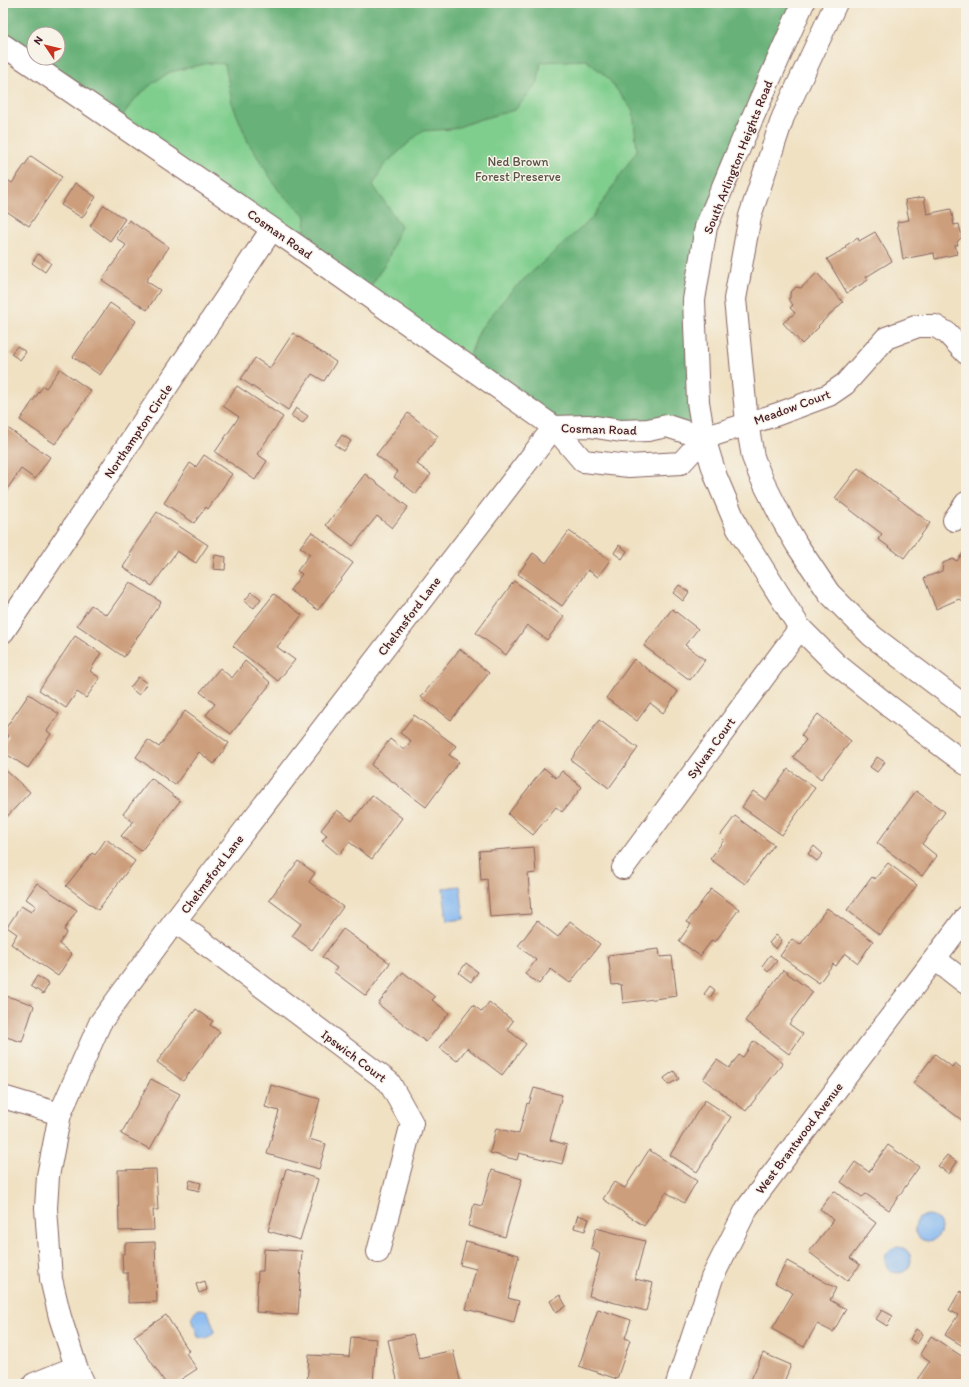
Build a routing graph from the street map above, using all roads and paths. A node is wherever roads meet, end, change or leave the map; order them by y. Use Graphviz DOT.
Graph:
graph roads {
  1 [pos="803,3"];
  2 [pos="836,3"];
  3 [pos="6,54"];
  4 [pos="272,229"];
  5 [pos="966,353"];
  6 [pos="747,423"];
  7 [pos="554,427"];
  8 [pos="704,438"];
  9 [pos="800,628"];
  10 [pos="3,632"];
  11 [pos="966,707"];
  12 [pos="966,764"];
  13 [pos="623,868"];
  14 [pos="966,917"];
  15 [pos="176,921"];
  16 [pos="935,959"];
  17 [pos="966,983"];
  18 [pos="3,1097"];
  19 [pos="60,1114"];
  20 [pos="378,1252"];
  21 [pos="80,1375"];
  22 [pos="34,1384"];
  23 [pos="677,1384"];
  1 -- 8 [label="street, South Arlington Heights Road"];
  2 -- 6 [label="street, South Arlington Heights Road"];
  3 -- 4 [label="street, Cosman Road"];
  4 -- 7 [label="street, Cosman Road"];
  4 -- 10 [label="street, Northampton Circle"];
  5 -- 6 [label="street, Meadow Court"];
  6 -- 8 [label="street, Meadow Court"];
  6 -- 11 [label="street, South Arlington Heights Road"];
  7 -- 8 [label="street, Cosman Road"];
  7 -- 8 [label="street, Cosman Road"];
  7 -- 15 [label="street, Chelmsford Lane"];
  8 -- 9 [label="street, South Arlington Heights Road"];
  9 -- 12 [label="street, South Arlington Heights Road"];
  9 -- 13 [label="street, Sylvan Court"];
  14 -- 16 [label="street, West Brantwood Avenue"];
  15 -- 19 [label="street, Chelmsford Lane"];
  15 -- 20 [label="street, Ipswich Court"];
  16 -- 17 [label="street"];
  16 -- 23 [label="street, West Brantwood Avenue"];
  18 -- 19 [label="street"];
  19 -- 21 [label="street, Chelmsford Lane"];
  21 -- 22 [label="street"];
}
